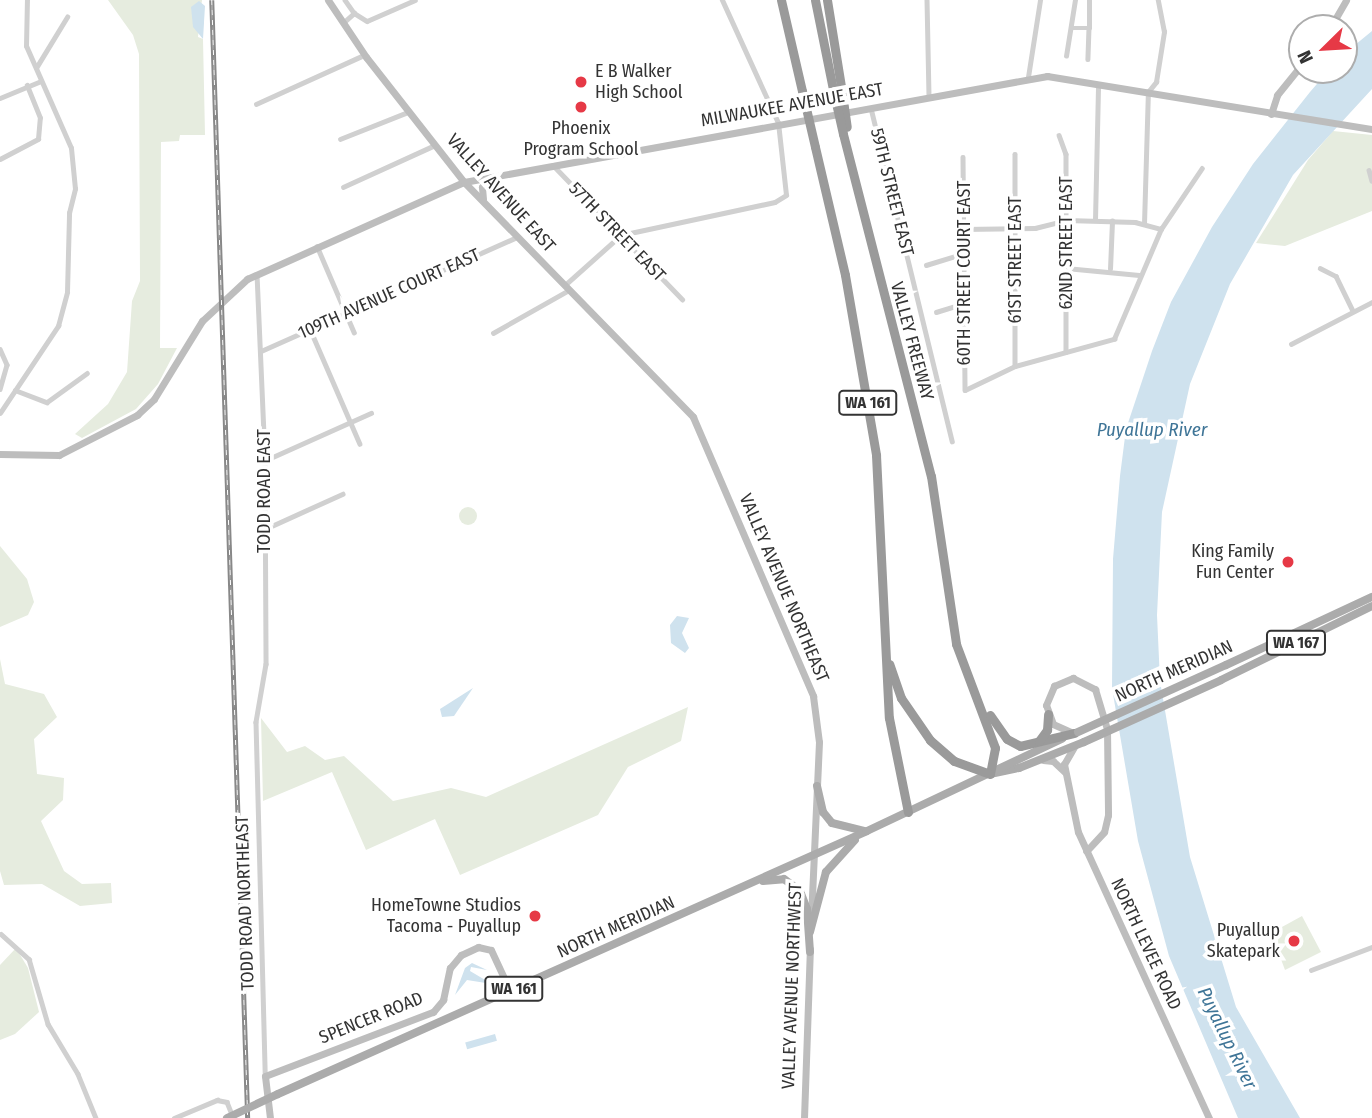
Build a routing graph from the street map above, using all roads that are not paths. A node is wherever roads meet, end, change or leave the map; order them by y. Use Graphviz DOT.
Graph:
graph roads {
  1 [pos="27,0"];
  2 [pos="328,0"];
  3 [pos="345,0"];
  4 [pos="415,0"];
  5 [pos="722,0"];
  6 [pos="781,0"];
  7 [pos="815,0"];
  8 [pos="827,0"];
  9 [pos="927,0"];
  10 [pos="1040,0"];
  11 [pos="1075,0"];
  12 [pos="1089,0"];
  13 [pos="1158,1"];
  14 [pos="354,13"];
  15 [pos="67,18"];
  16 [pos="343,23"];
  17 [pos="1071,28"];
  18 [pos="1089,28"];
  19 [pos="364,55"];
  20 [pos="1066,56"];
  21 [pos="1088,60"];
  22 [pos="35,69"];
  23 [pos="1028,77"];
  24 [pos="41,81"];
  25 [pos="1288,81"];
  26 [pos="1098,82"];
  27 [pos="27,86"];
  28 [pos="1148,92"];
  29 [pos="838,93"];
  30 [pos="929,95"];
  31 [pos="0,98"];
  32 [pos="256,104"];
  33 [pos="871,107"];
  34 [pos="408,111"];
  35 [pos="1274,115"];
  36 [pos="778,123"];
  37 [pos="1372,129"];
  38 [pos="1059,135"];
  39 [pos="340,139"];
  40 [pos="436,145"];
  41 [pos="1015,154"];
  42 [pos="963,158"];
  43 [pos="0,159"];
  44 [pos="552,165"];
  45 [pos="1202,169"];
  46 [pos="1368,170"];
  47 [pos="492,176"];
  48 [pos="1372,181"];
  49 [pos="464,182"];
  50 [pos="343,187"];
  51 [pos="487,205"];
  52 [pos="1066,220"];
  53 [pos="1095,220"];
  54 [pos="1112,221"];
  55 [pos="1144,224"];
  56 [pos="1014,228"];
  57 [pos="963,229"];
  58 [pos="1161,229"];
  59 [pos="621,235"];
  60 [pos="517,237"];
  61 [pos="316,246"];
  62 [pos="963,254"];
  63 [pos="926,265"];
  64 [pos="1066,268"];
  65 [pos="1320,268"];
  66 [pos="1110,269"];
  67 [pos="257,274"];
  68 [pos="1139,275"];
  69 [pos="567,288"];
  70 [pos="682,299"];
  71 [pos="1372,302"];
  72 [pos="963,304"];
  73 [pos="1353,311"];
  74 [pos="936,312"];
  75 [pos="346,313"];
  76 [pos="310,329"];
  77 [pos="354,332"];
  78 [pos="493,333"];
  79 [pos="1291,344"];
  80 [pos="0,349"];
  81 [pos="261,351"];
  82 [pos="1066,352"];
  83 [pos="1015,366"];
  84 [pos="87,373"];
  85 [pos="0,389"];
  86 [pos="15,390"];
  87 [pos="671,391"];
  88 [pos="0,413"];
  89 [pos="371,413"];
  90 [pos="350,422"];
  91 [pos="952,441"];
  92 [pos="360,444"];
  93 [pos="0,454"];
  94 [pos="265,460"];
  95 [pos="342,494"];
  96 [pos="265,529"];
  97 [pos="1372,597"];
  98 [pos="1372,606"];
  99 [pos="889,664"];
  100 [pos="974,690"];
  101 [pos="256,707"];
  102 [pos="1048,714"];
  103 [pos="1076,732"];
  104 [pos="1038,742"];
  105 [pos="1081,743"];
  106 [pos="1041,760"];
  107 [pos="990,774"];
  108 [pos="1068,779"];
  109 [pos="817,786"];
  110 [pos="908,812"];
  111 [pos="867,831"];
  112 [pos="1086,851"];
  113 [pos="813,855"];
  114 [pos="750,883"];
  115 [pos="810,932"];
  116 [pos="1,934"];
  117 [pos="1372,947"];
  118 [pos="810,952"];
  119 [pos="1311,970"];
  120 [pos="510,991"];
  121 [pos="265,1076"];
  122 [pos="96,1118"];
  123 [pos="174,1118"];
  124 [pos="227,1118"];
  125 [pos="233,1118"];
  126 [pos="270,1118"];
  127 [pos="804,1118"];
  128 [pos="1209,1118"];
  1 -- 22 [label="street"];
  2 -- 16 [label="street, VALLEY AVENUE EAST"];
  3 -- 14 [label="street"];
  4 -- 14 [label="street"];
  5 -- 36 [label="street"];
  6 -- 99 [label="highway, WA 161, bridge"];
  7 -- 29 [label="highway, VALLEY FREEWAY"];
  8 -- 29 [label="highway"];
  9 -- 30 [label="street"];
  10 -- 23 [label="street"];
  11 -- 17 [label="street"];
  12 -- 18 [label="street"];
  13 -- 28 [label="street"];
  14 -- 16 [label="street"];
  15 -- 22 [label="street"];
  16 -- 19 [label="street, VALLEY AVENUE EAST"];
  17 -- 18 [label="street"];
  17 -- 20 [label="street"];
  18 -- 21 [label="street"];
  19 -- 32 [label="street"];
  19 -- 34 [label="street, VALLEY AVENUE EAST"];
  22 -- 24 [label="street"];
  23 -- 26 [label="street, MILWAUKEE AVENUE EAST"];
  23 -- 30 [label="street, MILWAUKEE AVENUE EAST"];
  24 -- 27 [label="street"];
  24 -- 86 [label="street"];
  25 -- 35 [label="street"];
  26 -- 28 [label="street, MILWAUKEE AVENUE EAST"];
  26 -- 53 [label="street"];
  27 -- 31 [label="street"];
  27 -- 43 [label="street"];
  28 -- 35 [label="street, MILWAUKEE AVENUE EAST"];
  28 -- 55 [label="street"];
  29 -- 100 [label="highway, VALLEY FREEWAY / WA 161, bridge"];
  30 -- 33 [label="street, MILWAUKEE AVENUE EAST"];
  33 -- 36 [label="street, MILWAUKEE AVENUE EAST"];
  33 -- 91 [label="street, 59TH STREET EAST"];
  34 -- 39 [label="street"];
  34 -- 40 [label="street, VALLEY AVENUE EAST"];
  35 -- 37 [label="street, MILWAUKEE AVENUE EAST"];
  36 -- 44 [label="street, MILWAUKEE AVENUE EAST"];
  36 -- 59 [label="street"];
  38 -- 52 [label="street, 62ND STREET EAST"];
  40 -- 49 [label="street, VALLEY AVENUE EAST"];
  40 -- 50 [label="street"];
  41 -- 56 [label="street, 61ST STREET EAST"];
  42 -- 57 [label="street, 60TH STREET COURT EAST"];
  44 -- 47 [label="street, MILWAUKEE AVENUE EAST"];
  44 -- 59 [label="street, 57TH STREET EAST"];
  45 -- 58 [label="street"];
  46 -- 48 [label="street"];
  47 -- 49 [label="street, MILWAUKEE AVENUE EAST"];
  47 -- 51 [label="street"];
  49 -- 51 [label="street, VALLEY AVENUE EAST"];
  49 -- 61 [label="street, MILWAUKEE AVENUE EAST"];
  51 -- 60 [label="street, VALLEY AVENUE EAST"];
  52 -- 53 [label="street"];
  52 -- 56 [label="street"];
  52 -- 64 [label="street, 62ND STREET EAST"];
  53 -- 54 [label="street"];
  54 -- 55 [label="street"];
  54 -- 66 [label="street"];
  55 -- 58 [label="street"];
  56 -- 57 [label="street"];
  56 -- 83 [label="street, 61ST STREET EAST"];
  57 -- 62 [label="street, 60TH STREET COURT EAST"];
  58 -- 68 [label="street"];
  59 -- 69 [label="street"];
  59 -- 70 [label="street, 57TH STREET EAST"];
  60 -- 69 [label="street, VALLEY AVENUE EAST"];
  60 -- 75 [label="street, 109TH AVENUE COURT EAST"];
  61 -- 67 [label="street, MILWAUKEE AVENUE EAST"];
  61 -- 75 [label="street"];
  62 -- 63 [label="street"];
  62 -- 72 [label="street, 60TH STREET COURT EAST"];
  64 -- 66 [label="street"];
  64 -- 82 [label="street, 62ND STREET EAST"];
  65 -- 73 [label="street"];
  66 -- 68 [label="street"];
  67 -- 81 [label="street, TODD ROAD EAST"];
  67 -- 93 [label="street, MILWAUKEE AVENUE EAST"];
  68 -- 82 [label="street"];
  69 -- 78 [label="street"];
  69 -- 87 [label="street, VALLEY AVENUE EAST"];
  71 -- 73 [label="street"];
  72 -- 74 [label="street"];
  72 -- 83 [label="street, 60TH STREET COURT EAST"];
  73 -- 79 [label="street"];
  75 -- 76 [label="street, 109TH AVENUE COURT EAST"];
  75 -- 77 [label="street"];
  76 -- 81 [label="street, 109TH AVENUE COURT EAST"];
  76 -- 90 [label="street"];
  80 -- 85 [label="street"];
  81 -- 94 [label="street, TODD ROAD EAST"];
  82 -- 83 [label="street"];
  84 -- 86 [label="street"];
  86 -- 88 [label="street"];
  87 -- 109 [label="street, VALLEY AVENUE NORTHEAST"];
  89 -- 90 [label="street"];
  90 -- 92 [label="street"];
  90 -- 94 [label="street"];
  94 -- 96 [label="street, TODD ROAD EAST"];
  95 -- 96 [label="street"];
  96 -- 101 [label="street, TODD ROAD EAST"];
  97 -- 103 [label="main road, NORTH MERIDIAN / WA 167, bridge"];
  98 -- 105 [label="main road, NORTH MERIDIAN / WA 167, bridge"];
  99 -- 107 [label="highway"];
  99 -- 110 [label="highway, WA 161"];
  100 -- 104 [label="highway, WA 167"];
  100 -- 107 [label="highway, WA 161"];
  101 -- 121 [label="street, TODD ROAD NORTHEAST"];
  102 -- 103 [label="street"];
  102 -- 104 [label="highway"];
  102 -- 112 [label="street"];
  103 -- 104 [label="highway, WA 167"];
  103 -- 107 [label="main road, NORTH MERIDIAN"];
  105 -- 106 [label="main road, NORTH MERIDIAN / WA 167"];
  105 -- 108 [label="street"];
  106 -- 107 [label="main road, NORTH MERIDIAN / WA 167"];
  106 -- 108 [label="street"];
  107 -- 110 [label="main road, NORTH MERIDIAN / WA 161"];
  108 -- 112 [label="street, NORTH LEVEE ROAD"];
  109 -- 111 [label="main road"];
  109 -- 113 [label="street, VALLEY AVENUE NORTHEAST"];
  110 -- 111 [label="main road, NORTH MERIDIAN / WA 161"];
  111 -- 113 [label="main road, NORTH MERIDIAN / WA 161"];
  111 -- 115 [label="main road"];
  112 -- 128 [label="street, NORTH LEVEE ROAD"];
  113 -- 114 [label="main road, NORTH MERIDIAN / WA 161"];
  113 -- 115 [label="street, VALLEY AVENUE NORTHWEST"];
  114 -- 118 [label="main road"];
  114 -- 120 [label="main road, NORTH MERIDIAN / WA 161"];
  115 -- 118 [label="street, VALLEY AVENUE NORTHWEST"];
  116 -- 122 [label="street"];
  117 -- 119 [label="street"];
  118 -- 127 [label="street, VALLEY AVENUE NORTHWEST"];
  120 -- 121 [label="street, SPENCER ROAD"];
  120 -- 124 [label="main road, NORTH MERIDIAN / WA 161, bridge"];
  121 -- 126 [label="street, TODD ROAD NORTHEAST"];
  123 -- 125 [label="street"];
}
